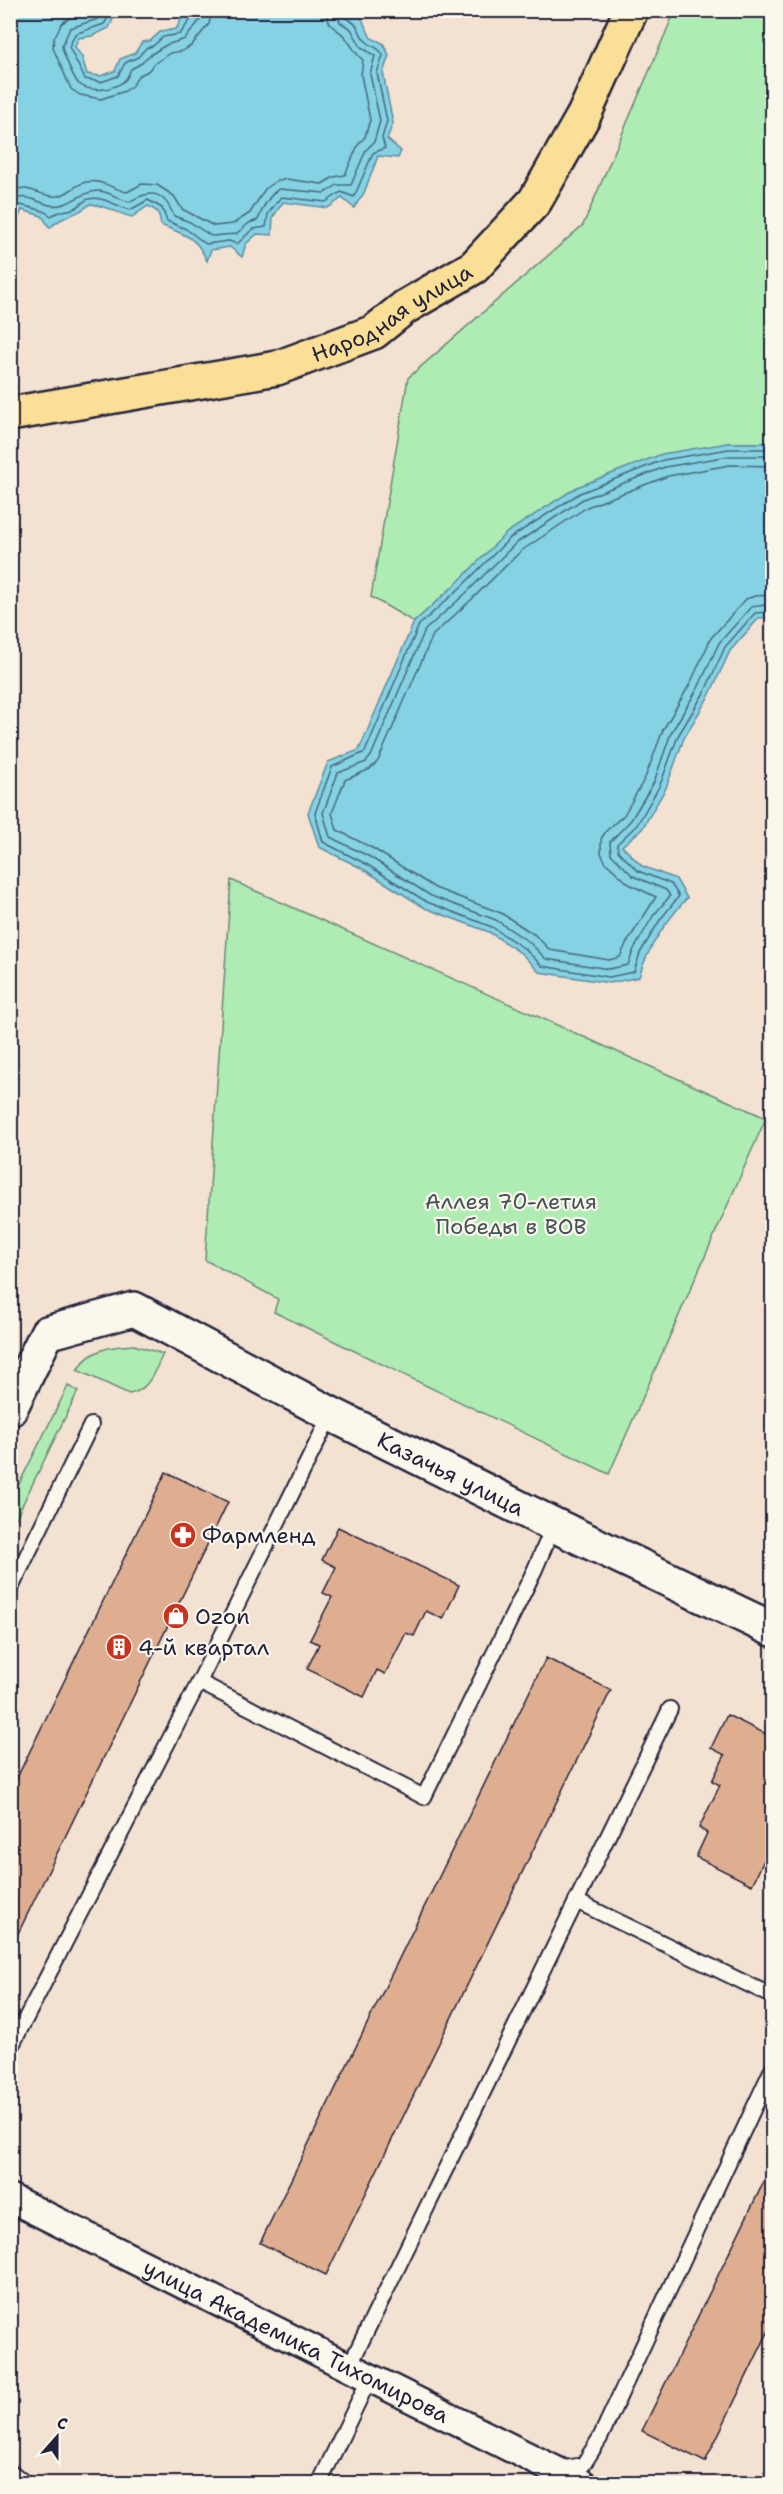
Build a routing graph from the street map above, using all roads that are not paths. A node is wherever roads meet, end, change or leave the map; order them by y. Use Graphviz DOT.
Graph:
graph roads {
  1 [pos="631,10"];
  2 [pos="10,414"];
  3 [pos="10,1409"];
  4 [pos="332,1414"];
  5 [pos="91,1425"];
  6 [pos="554,1525"];
  7 [pos="10,1590"];
  8 [pos="772,1629"];
  9 [pos="199,1682"];
  10 [pos="670,1709"];
  11 [pos="576,1901"];
  12 [pos="772,1996"];
  13 [pos="10,2049"];
  14 [pos="772,2069"];
  15 [pos="10,2198"];
  16 [pos="360,2372"];
  17 [pos="10,2471"];
  18 [pos="553,2477"];
  19 [pos="26,2484"];
  20 [pos="319,2484"];
  21 [pos="583,2484"];
  1 -- 2 [label="main road, Народная улица"];
  3 -- 4 [label="street, Казачья улица"];
  4 -- 6 [label="street, Казачья улица"];
  4 -- 9 [label="lane"];
  5 -- 7 [label="lane"];
  6 -- 8 [label="street, Казачья улица"];
  6 -- 9 [label="lane"];
  9 -- 13 [label="lane"];
  10 -- 11 [label="lane"];
  11 -- 12 [label="lane"];
  11 -- 16 [label="lane"];
  14 -- 18 [label="lane"];
  15 -- 16 [label="street, улица Академика Тихомирова"];
  16 -- 18 [label="street, улица Академика Тихомирова"];
  16 -- 20 [label="lane"];
  17 -- 19 [label="lane"];
  18 -- 21 [label="street, улица Академика Тихомирова"];
}
